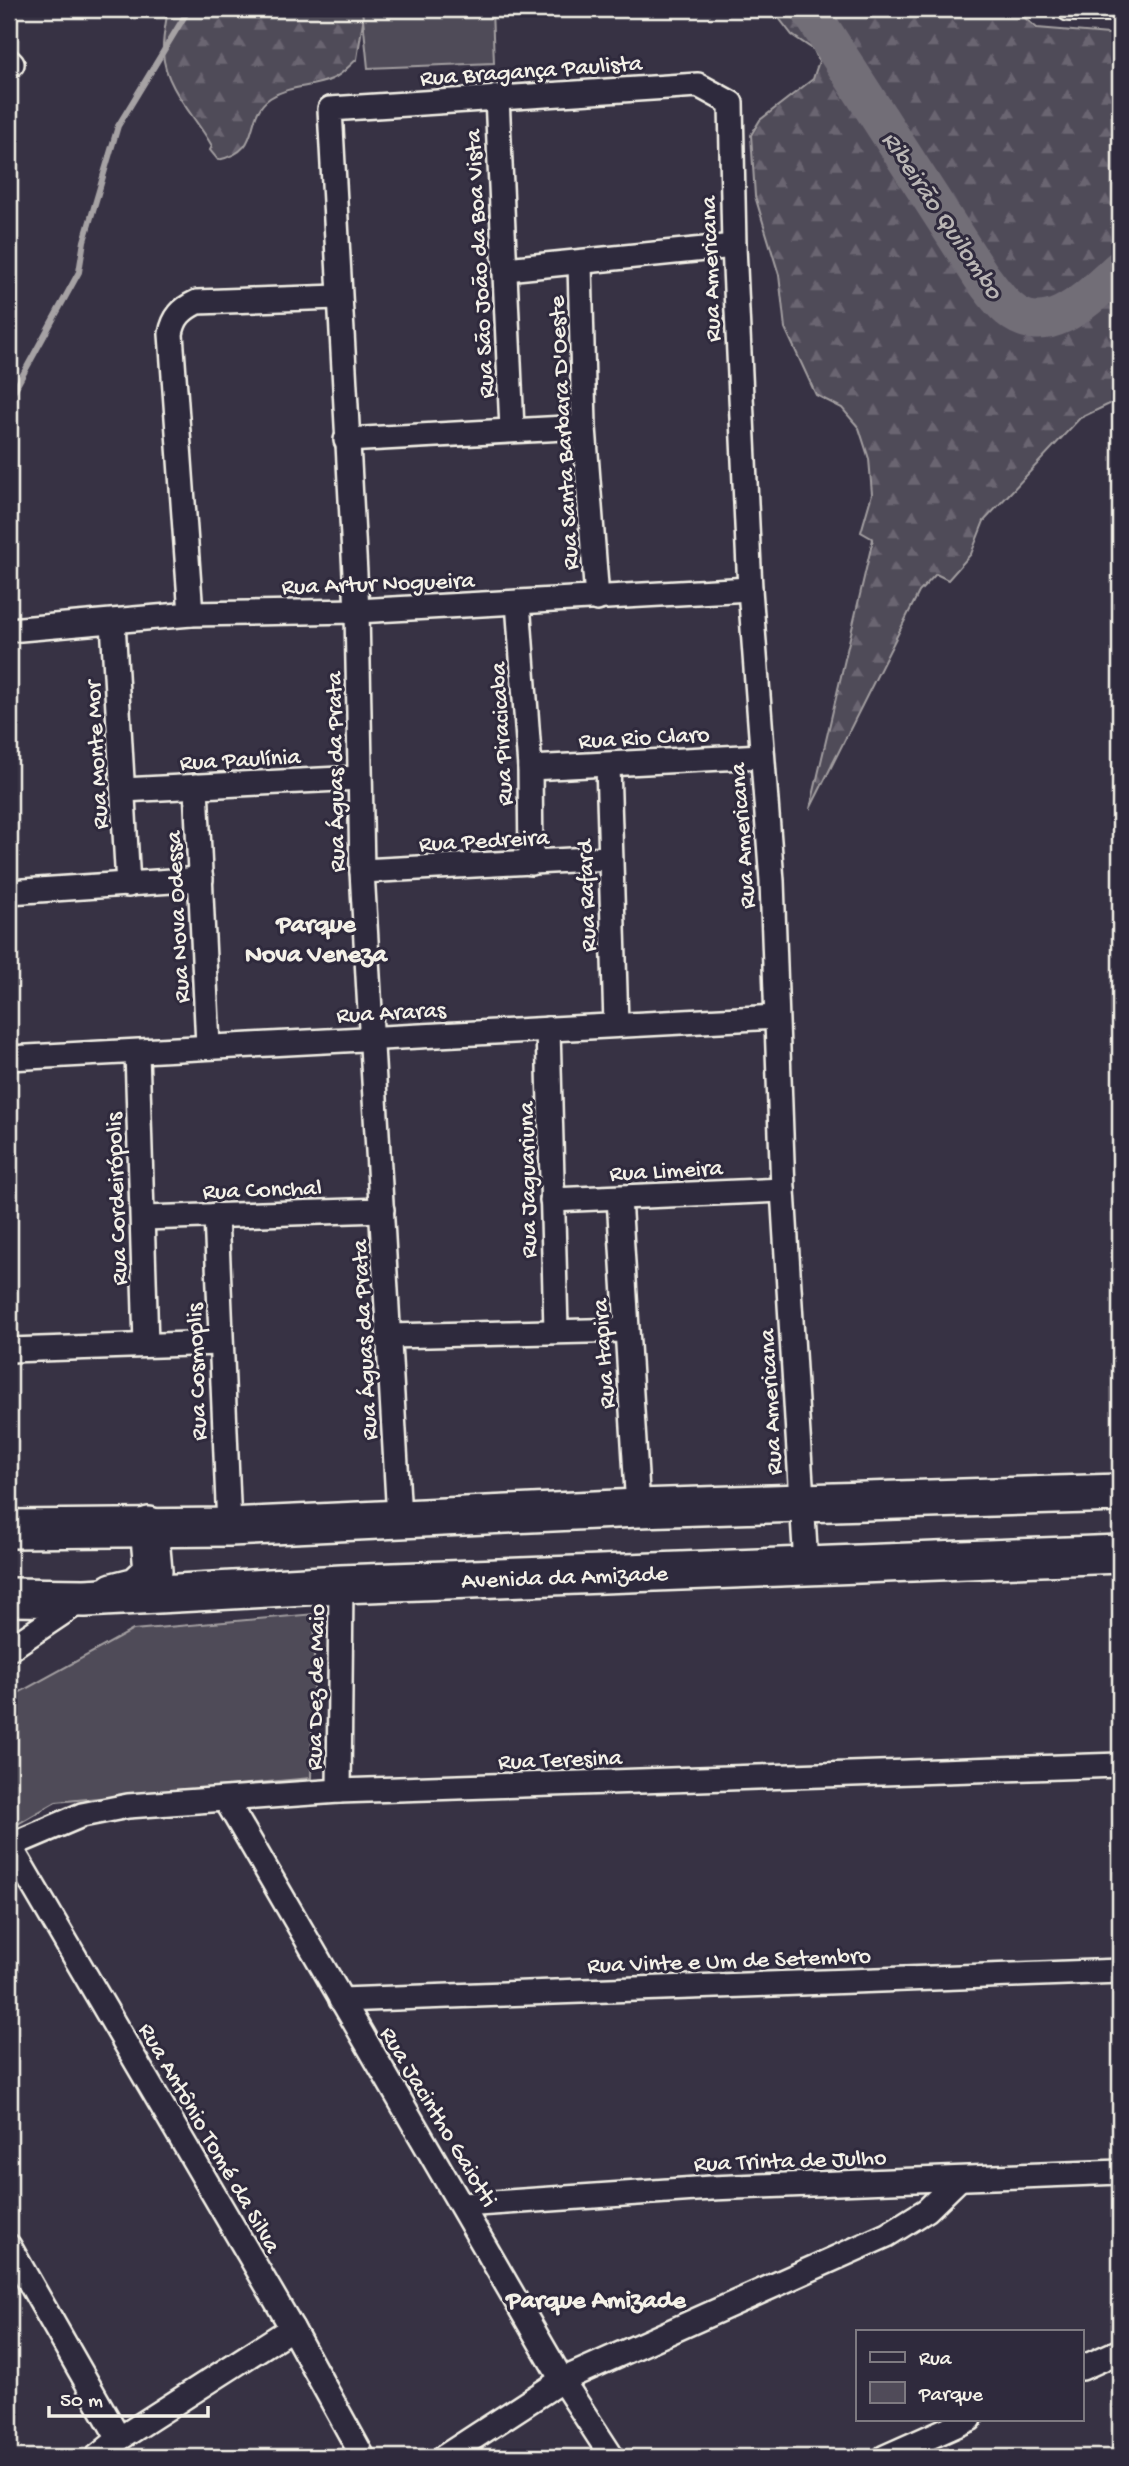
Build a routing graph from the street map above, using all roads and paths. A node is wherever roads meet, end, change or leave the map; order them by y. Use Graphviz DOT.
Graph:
graph roads {
  1 [pos="1081,9"];
  2 [pos="1120,9"];
  3 [pos="497,97"];
  4 [pos="731,103"];
  5 [pos="330,109"];
  6 [pos="734,246"];
  7 [pos="580,264"];
  8 [pos="506,269"];
  9 [pos="338,297"];
  10 [pos="584,427"];
  11 [pos="512,429"];
  12 [pos="346,440"];
  13 [pos="750,589"];
  14 [pos="597,599"];
  15 [pos="518,602"];
  16 [pos="357,611"];
  17 [pos="191,614"];
  18 [pos="113,622"];
  19 [pos="9,630"];
  20 [pos="761,756"];
  21 [pos="608,765"];
  22 [pos="530,768"];
  23 [pos="359,778"];
  24 [pos="196,786"];
  25 [pos="123,790"];
  26 [pos="608,858"];
  27 [pos="531,863"];
  28 [pos="362,871"];
  29 [pos="201,879"];
  30 [pos="128,885"];
  31 [pos="9,892"];
  32 [pos="776,1017"];
  33 [pos="616,1024"];
  34 [pos="548,1029"];
  35 [pos="373,1039"];
  36 [pos="208,1046"];
  37 [pos="136,1052"];
  38 [pos="9,1058"];
  39 [pos="783,1190"];
  40 [pos="620,1198"];
  41 [pos="552,1200"];
  42 [pos="382,1210"];
  43 [pos="216,1215"];
  44 [pos="144,1218"];
  45 [pos="556,1330"];
  46 [pos="626,1330"];
  47 [pos="390,1336"];
  48 [pos="220,1343"];
  49 [pos="146,1344"];
  50 [pos="9,1350"];
  51 [pos="1120,1493"];
  52 [pos="801,1503"];
  53 [pos="638,1508"];
  54 [pos="400,1518"];
  55 [pos="149,1526"];
  56 [pos="229,1527"];
  57 [pos="9,1529"];
  58 [pos="1120,1554"];
  59 [pos="806,1565"];
  60 [pos="341,1584"];
  61 [pos="9,1598"];
  62 [pos="85,1598"];
  63 [pos="9,1649"];
  64 [pos="1120,1765"];
  65 [pos="339,1791"];
  66 [pos="226,1800"];
  67 [pos="9,1846"];
  68 [pos="1120,1971"];
  69 [pos="341,2000"];
  70 [pos="1120,2172"];
  71 [pos="959,2179"];
  72 [pos="463,2204"];
  73 [pos="9,2246"];
  74 [pos="292,2328"];
  75 [pos="1120,2351"];
  76 [pos="1084,2367"];
  77 [pos="562,2380"];
  78 [pos="968,2420"];
  79 [pos="119,2439"];
  80 [pos="97,2457"];
  81 [pos="363,2457"];
  82 [pos="444,2457"];
  83 [pos="612,2457"];
  84 [pos="885,2457"];
  1 -- 2 [label="street"];
  3 -- 4 [label="street, Rua Bragança Paulista"];
  3 -- 5 [label="street, Rua Bragança Paulista"];
  3 -- 8 [label="street, Rua São João da Boa Vista"];
  4 -- 6 [label="street, Rua Americana"];
  5 -- 9 [label="street, Rua Águas da Prata"];
  6 -- 7 [label="street"];
  6 -- 13 [label="street, Rua Americana"];
  7 -- 8 [label="street"];
  7 -- 10 [label="street, Rua Santa Barbara D'Oeste"];
  8 -- 11 [label="street, Rua São João da Boa Vista"];
  9 -- 12 [label="street, Rua Águas da Prata"];
  9 -- 17 [label="street"];
  10 -- 11 [label="street"];
  10 -- 14 [label="street, Rua Santa Barbara D'Oeste"];
  11 -- 12 [label="street"];
  12 -- 16 [label="street, Rua Águas da Prata"];
  13 -- 14 [label="street, Rua Artur Nogueira"];
  13 -- 20 [label="street, Rua Americana"];
  14 -- 15 [label="street, Rua Artur Nogueira"];
  15 -- 16 [label="street, Rua Artur Nogueira"];
  15 -- 22 [label="street, Rua Piracicaba"];
  16 -- 17 [label="street, Rua Artur Nogueira"];
  16 -- 23 [label="street, Rua Águas da Prata"];
  17 -- 18 [label="street, Rua Artur Nogueira"];
  18 -- 19 [label="street, Rua Artur Nogueira"];
  18 -- 25 [label="street, Rua Monte Mor"];
  20 -- 21 [label="street, Rua Rio Claro"];
  20 -- 32 [label="street, Rua Americana"];
  21 -- 22 [label="street, Rua Rio Claro"];
  21 -- 26 [label="street, Rua Rafard"];
  22 -- 27 [label="street, Rua Piracicaba"];
  23 -- 24 [label="street, Rua Paulínia"];
  23 -- 28 [label="street, Rua Águas da Prata"];
  24 -- 25 [label="street, Rua Paulínia"];
  24 -- 29 [label="street, Rua Nova Odessa"];
  25 -- 30 [label="street, Rua Monte Mor"];
  26 -- 27 [label="street, Rua Pedreira"];
  26 -- 33 [label="street, Rua Rafard"];
  27 -- 28 [label="street, Rua Pedreira"];
  28 -- 35 [label="street, Rua Águas da Prata"];
  29 -- 30 [label="street"];
  29 -- 36 [label="street, Rua Nova Odessa"];
  30 -- 31 [label="street"];
  32 -- 33 [label="street, Rua Araras"];
  32 -- 39 [label="street, Rua Americana"];
  33 -- 34 [label="street, Rua Araras"];
  34 -- 35 [label="street, Rua Araras"];
  34 -- 41 [label="street, Rua Jaguariuna"];
  35 -- 36 [label="street, Rua Araras"];
  35 -- 42 [label="street, Rua Águas da Prata"];
  36 -- 37 [label="street, Rua Araras"];
  37 -- 38 [label="street, Rua Araras"];
  37 -- 44 [label="street, Rua Cordeirópolis"];
  39 -- 40 [label="street, Rua Limeira"];
  39 -- 52 [label="street, Rua Americana"];
  40 -- 41 [label="street, Rua Limeira"];
  40 -- 46 [label="street, Rua Itapira"];
  41 -- 45 [label="street, Rua Jaguariuna"];
  42 -- 43 [label="street, Rua Conchal"];
  42 -- 47 [label="street, Rua Águas da Prata"];
  43 -- 44 [label="street, Rua Conchal"];
  43 -- 48 [label="street, Rua Cosmoplis"];
  44 -- 49 [label="street, Rua Cordeirópolis"];
  45 -- 46 [label="street"];
  45 -- 47 [label="street"];
  46 -- 53 [label="street, Rua Itapira"];
  47 -- 54 [label="street, Rua Águas da Prata"];
  48 -- 49 [label="street"];
  48 -- 56 [label="street, Rua Cosmoplis"];
  49 -- 50 [label="street"];
  51 -- 52 [label="main road"];
  52 -- 53 [label="main road"];
  52 -- 59 [label="street, Rua Americana"];
  53 -- 54 [label="main road"];
  54 -- 56 [label="main road"];
  55 -- 56 [label="main road"];
  55 -- 57 [label="main road"];
  55 -- 62 [label="main road"];
  58 -- 59 [label="main road, Avenida da Amizade"];
  59 -- 60 [label="main road, Avenida da Amizade"];
  60 -- 62 [label="main road, Avenida da Amizade"];
  60 -- 65 [label="street, Rua Dez de Maio"];
  61 -- 62 [label="main road, Avenida da Amizade"];
  62 -- 63 [label="street"];
  64 -- 65 [label="street, Rua Teresina"];
  65 -- 66 [label="street, Rua Teresina"];
  66 -- 67 [label="street, Rua Teresina"];
  66 -- 69 [label="street, Rua Jacintho Gaiotti"];
  67 -- 74 [label="street, Rua Antônio Tomé da Silva"];
  68 -- 69 [label="street, Rua Vinte e Um de Setembro"];
  69 -- 72 [label="street, Rua Jacintho Gaiotti"];
  70 -- 71 [label="street, Rua Trinta de Julho"];
  71 -- 72 [label="street, Rua Trinta de Julho"];
  71 -- 77 [label="street"];
  72 -- 77 [label="street, Rua Jacintho Gaiotti"];
  73 -- 79 [label="street"];
  74 -- 79 [label="street"];
  74 -- 81 [label="street, Rua Antônio Tomé da Silva"];
  75 -- 76 [label="street"];
  77 -- 82 [label="street"];
  77 -- 83 [label="street, Rua Jacintho Gaiotti"];
  78 -- 84 [label="street"];
  79 -- 80 [label="street"];
}
